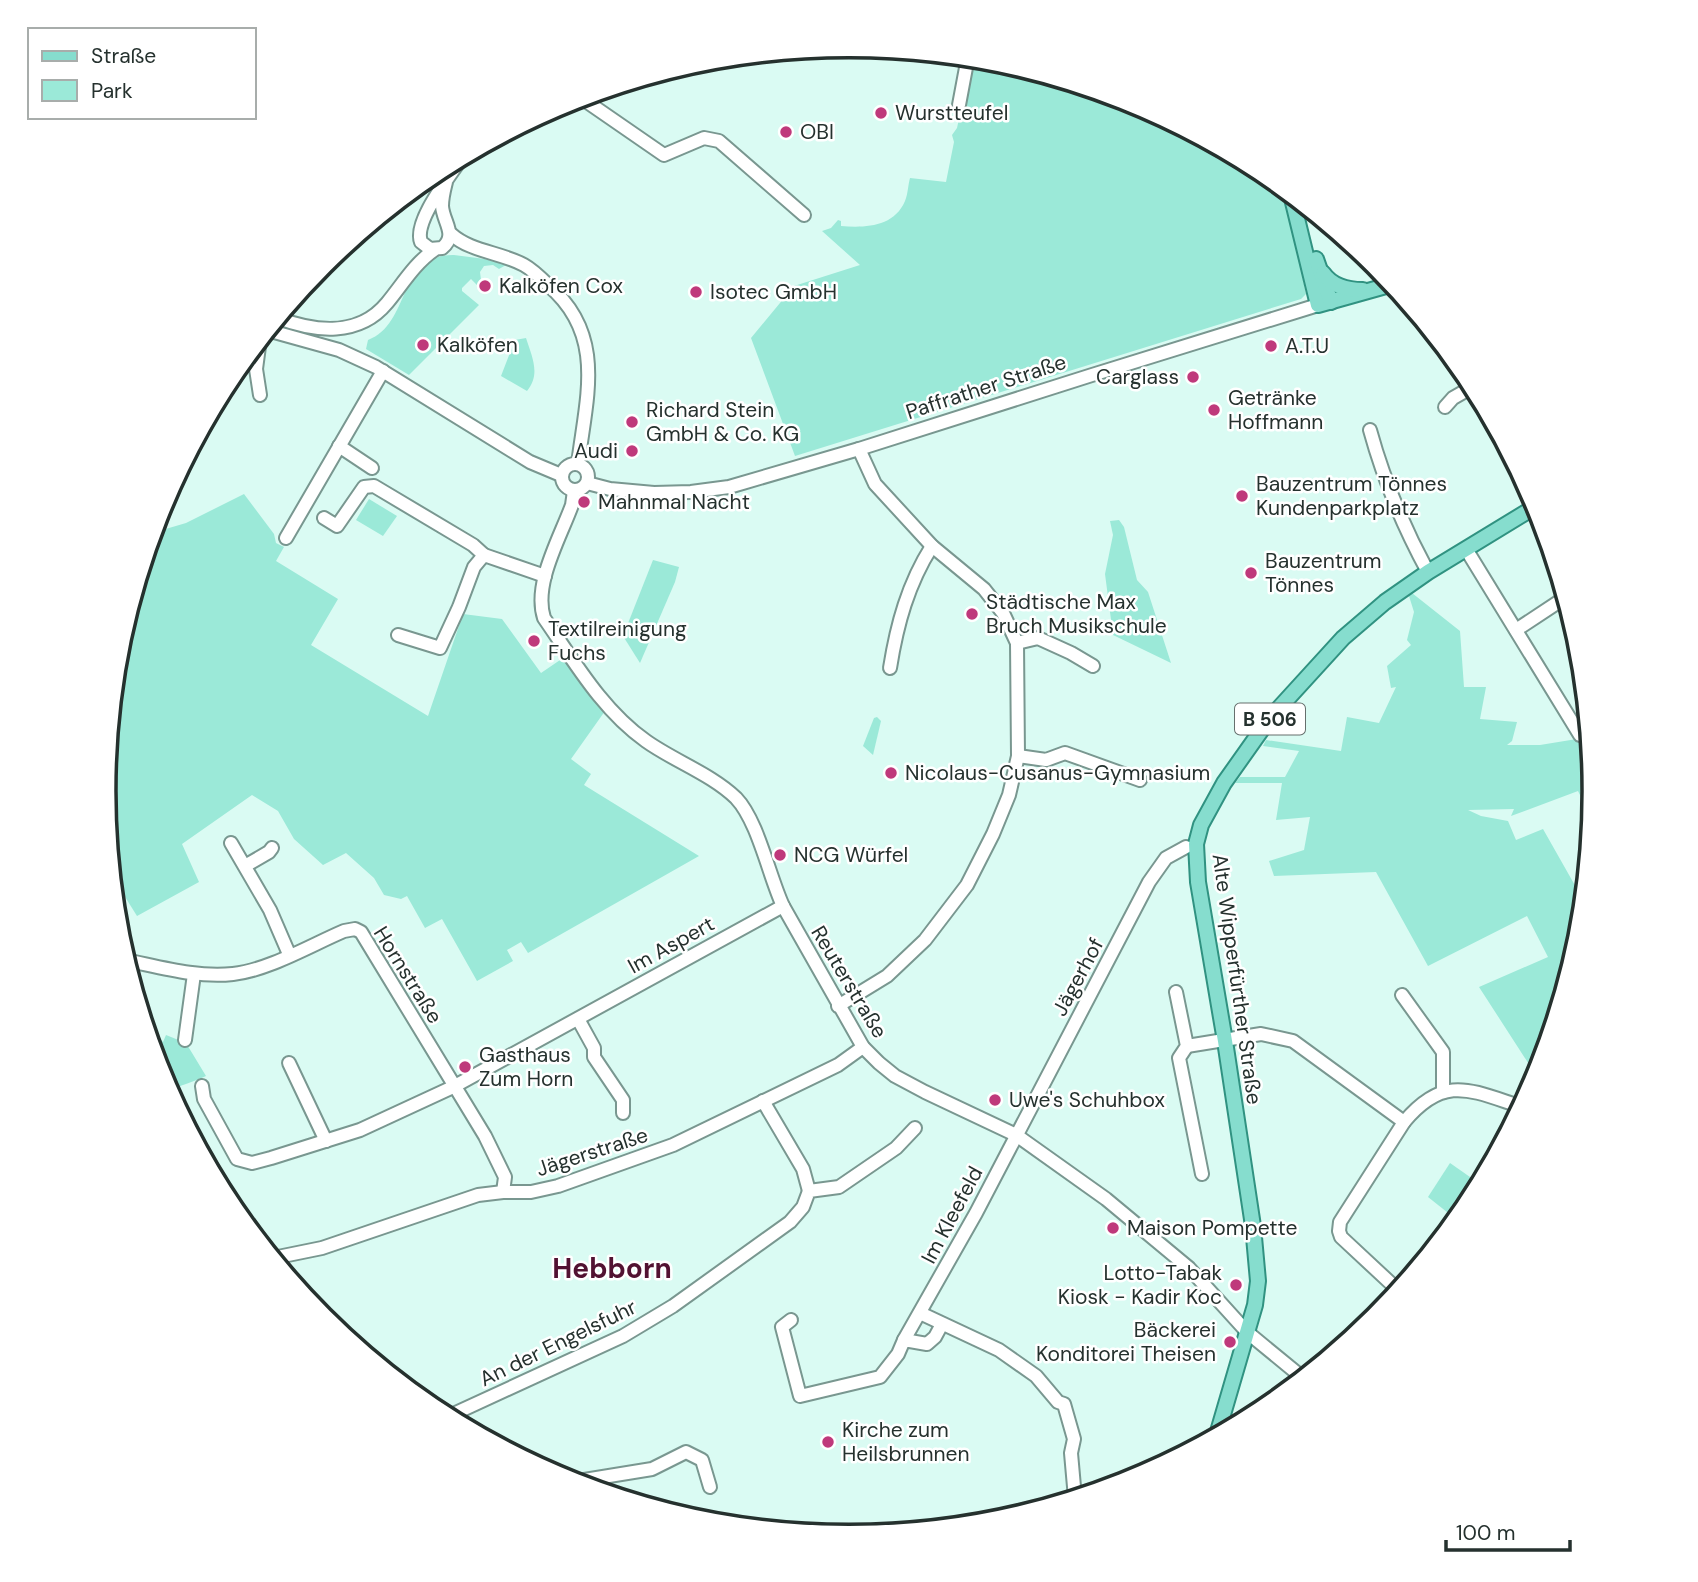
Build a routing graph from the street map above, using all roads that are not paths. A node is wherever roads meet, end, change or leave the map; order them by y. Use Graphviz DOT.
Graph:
graph roads {
  1 [pos="966,68"];
  2 [pos="592,105"];
  3 [pos="959,105"];
  4 [pos="451,176"];
  5 [pos="446,183"];
  6 [pos="1297,212"];
  7 [pos="804,215"];
  8 [pos="423,223"];
  9 [pos="448,228"];
  10 [pos="421,242"];
  11 [pos="436,250"];
  12 [pos="492,253"];
  13 [pos="1319,267"];
  14 [pos="401,285"];
  15 [pos="1380,287"];
  16 [pos="1371,290"];
  17 [pos="1324,304"];
  18 [pos="287,321"];
  19 [pos="277,333"];
  20 [pos="257,358"];
  21 [pos="383,371"];
  22 [pos="1465,393"];
  23 [pos="260,395"];
  24 [pos="1445,407"];
  25 [pos="1370,430"];
  26 [pos="339,446"];
  27 [pos="859,449"];
  28 [pos="578,464"];
  29 [pos="372,468"];
  30 [pos="561,475"];
  31 [pos="587,483"];
  32 [pos="573,491"];
  33 [pos="1527,512"];
  34 [pos="324,518"];
  35 [pos="286,538"];
  36 [pos="932,546"];
  37 [pos="1466,549"];
  38 [pos="484,555"];
  39 [pos="1427,572"];
  40 [pos="545,576"];
  41 [pos="1557,603"];
  42 [pos="1516,630"];
  43 [pos="398,635"];
  44 [pos="1017,643"];
  45 [pos="1093,666"];
  46 [pos="890,668"];
  47 [pos="1580,734"];
  48 [pos="1018,756"];
  49 [pos="1140,780"];
  50 [pos="231,844"];
  51 [pos="1185,847"];
  52 [pos="272,848"];
  53 [pos="244,866"];
  54 [pos="783,905"];
  55 [pos="289,954"];
  56 [pos="137,962"];
  57 [pos="194,974"];
  58 [pos="1177,992"];
  59 [pos="1402,995"];
  60 [pos="838,1006"];
  61 [pos="578,1019"];
  62 [pos="185,1040"];
  63 [pos="1225,1041"];
  64 [pos="1187,1046"];
  65 [pos="863,1047"];
  66 [pos="289,1063"];
  67 [pos="202,1086"];
  68 [pos="453,1087"];
  69 [pos="1443,1092"];
  70 [pos="763,1101"];
  71 [pos="1512,1104"];
  72 [pos="623,1113"];
  73 [pos="1404,1122"];
  74 [pos="915,1128"];
  75 [pos="1016,1135"];
  76 [pos="326,1141"];
  77 [pos="1202,1174"];
  78 [pos="809,1191"];
  79 [pos="503,1192"];
  80 [pos="285,1259"];
  81 [pos="1391,1284"];
  82 [pos="920,1313"];
  83 [pos="791,1320"];
  84 [pos="942,1324"];
  85 [pos="1247,1332"];
  86 [pos="904,1340"];
  87 [pos="1296,1372"];
  88 [pos="459,1412"];
  89 [pos="1221,1423"];
  90 [pos="595,1478"];
  91 [pos="710,1487"];
  92 [pos="1074,1488"];
  1 -- 3 [label="street"];
  2 -- 7 [label="street"];
  4 -- 5 [label="street"];
  5 -- 8 [label="street"];
  5 -- 9 [label="street"];
  6 -- 13 [label="main road"];
  6 -- 17 [label="main road"];
  8 -- 9 [label="street"];
  8 -- 10 [label="street"];
  9 -- 11 [label="street"];
  9 -- 12 [label="street"];
  10 -- 11 [label="street"];
  10 -- 14 [label="street"];
  11 -- 12 [label="street"];
  11 -- 14 [label="street"];
  12 -- 28 [label="street"];
  13 -- 16 [label="main road"];
  13 -- 17 [label="main road"];
  14 -- 18 [label="street"];
  15 -- 16 [label="main road, Paffrather Straße"];
  16 -- 17 [label="main road, Paffrather Straße"];
  17 -- 27 [label="street, Paffrather Straße"];
  19 -- 21 [label="street"];
  20 -- 23 [label="street"];
  21 -- 26 [label="street"];
  21 -- 30 [label="street"];
  22 -- 24 [label="street"];
  25 -- 39 [label="street"];
  26 -- 29 [label="street"];
  26 -- 35 [label="street"];
  27 -- 31 [label="street, Paffrather Straße"];
  27 -- 36 [label="street"];
  28 -- 30 [label="street"];
  28 -- 31 [label="street"];
  30 -- 32 [label="street"];
  31 -- 32 [label="street"];
  32 -- 40 [label="street, Reuterstraße"];
  33 -- 37 [label="main road, Alte Wipperfürther Straße / B 506"];
  34 -- 38 [label="street"];
  36 -- 44 [label="street"];
  36 -- 46 [label="street"];
  37 -- 39 [label="main road, Alte Wipperfürther Straße / B 506"];
  37 -- 42 [label="street"];
  38 -- 40 [label="street"];
  38 -- 43 [label="street"];
  39 -- 63 [label="main road, Alte Wipperfürther Straße / B 506"];
  40 -- 54 [label="street, Reuterstraße"];
  41 -- 42 [label="street"];
  42 -- 47 [label="street"];
  44 -- 45 [label="street"];
  44 -- 48 [label="street"];
  48 -- 49 [label="street"];
  48 -- 60 [label="street"];
  50 -- 53 [label="street"];
  51 -- 75 [label="street, Jägerhof"];
  52 -- 53 [label="street"];
  53 -- 55 [label="street"];
  54 -- 60 [label="street, Reuterstraße"];
  54 -- 61 [label="street, Im Aspert"];
  55 -- 57 [label="street, Hornstraße"];
  55 -- 68 [label="street, Hornstraße"];
  56 -- 57 [label="street, Hornstraße"];
  57 -- 62 [label="street"];
  58 -- 64 [label="street"];
  59 -- 69 [label="street"];
  60 -- 65 [label="street, Reuterstraße"];
  61 -- 68 [label="street, Im Aspert"];
  61 -- 72 [label="street"];
  63 -- 64 [label="street"];
  63 -- 73 [label="street"];
  63 -- 85 [label="main road, Alte Wipperfürther Straße / B 506"];
  64 -- 77 [label="street"];
  65 -- 70 [label="street, Jägerstraße"];
  65 -- 75 [label="street, Reuterstraße"];
  66 -- 76 [label="street"];
  67 -- 76 [label="street, Im Aspert"];
  68 -- 76 [label="street, Im Aspert"];
  68 -- 79 [label="street, Hornstraße"];
  69 -- 71 [label="street"];
  69 -- 73 [label="street"];
  70 -- 78 [label="street"];
  70 -- 79 [label="street, Jägerstraße"];
  73 -- 81 [label="street"];
  74 -- 78 [label="street"];
  75 -- 82 [label="street, Im Kleefeld"];
  75 -- 85 [label="street, Reuterstraße"];
  78 -- 88 [label="street, An der Engelsfuhr"];
  79 -- 80 [label="street, Jägerstraße"];
  82 -- 84 [label="street"];
  82 -- 86 [label="street, Im Kleefeld"];
  83 -- 86 [label="street, Im Kleefeld"];
  84 -- 86 [label="street"];
  84 -- 92 [label="street"];
  85 -- 87 [label="street, Reuterstraße"];
  85 -- 89 [label="main road, Alte Wipperfürther Straße / B 506"];
  90 -- 91 [label="street"];
}
